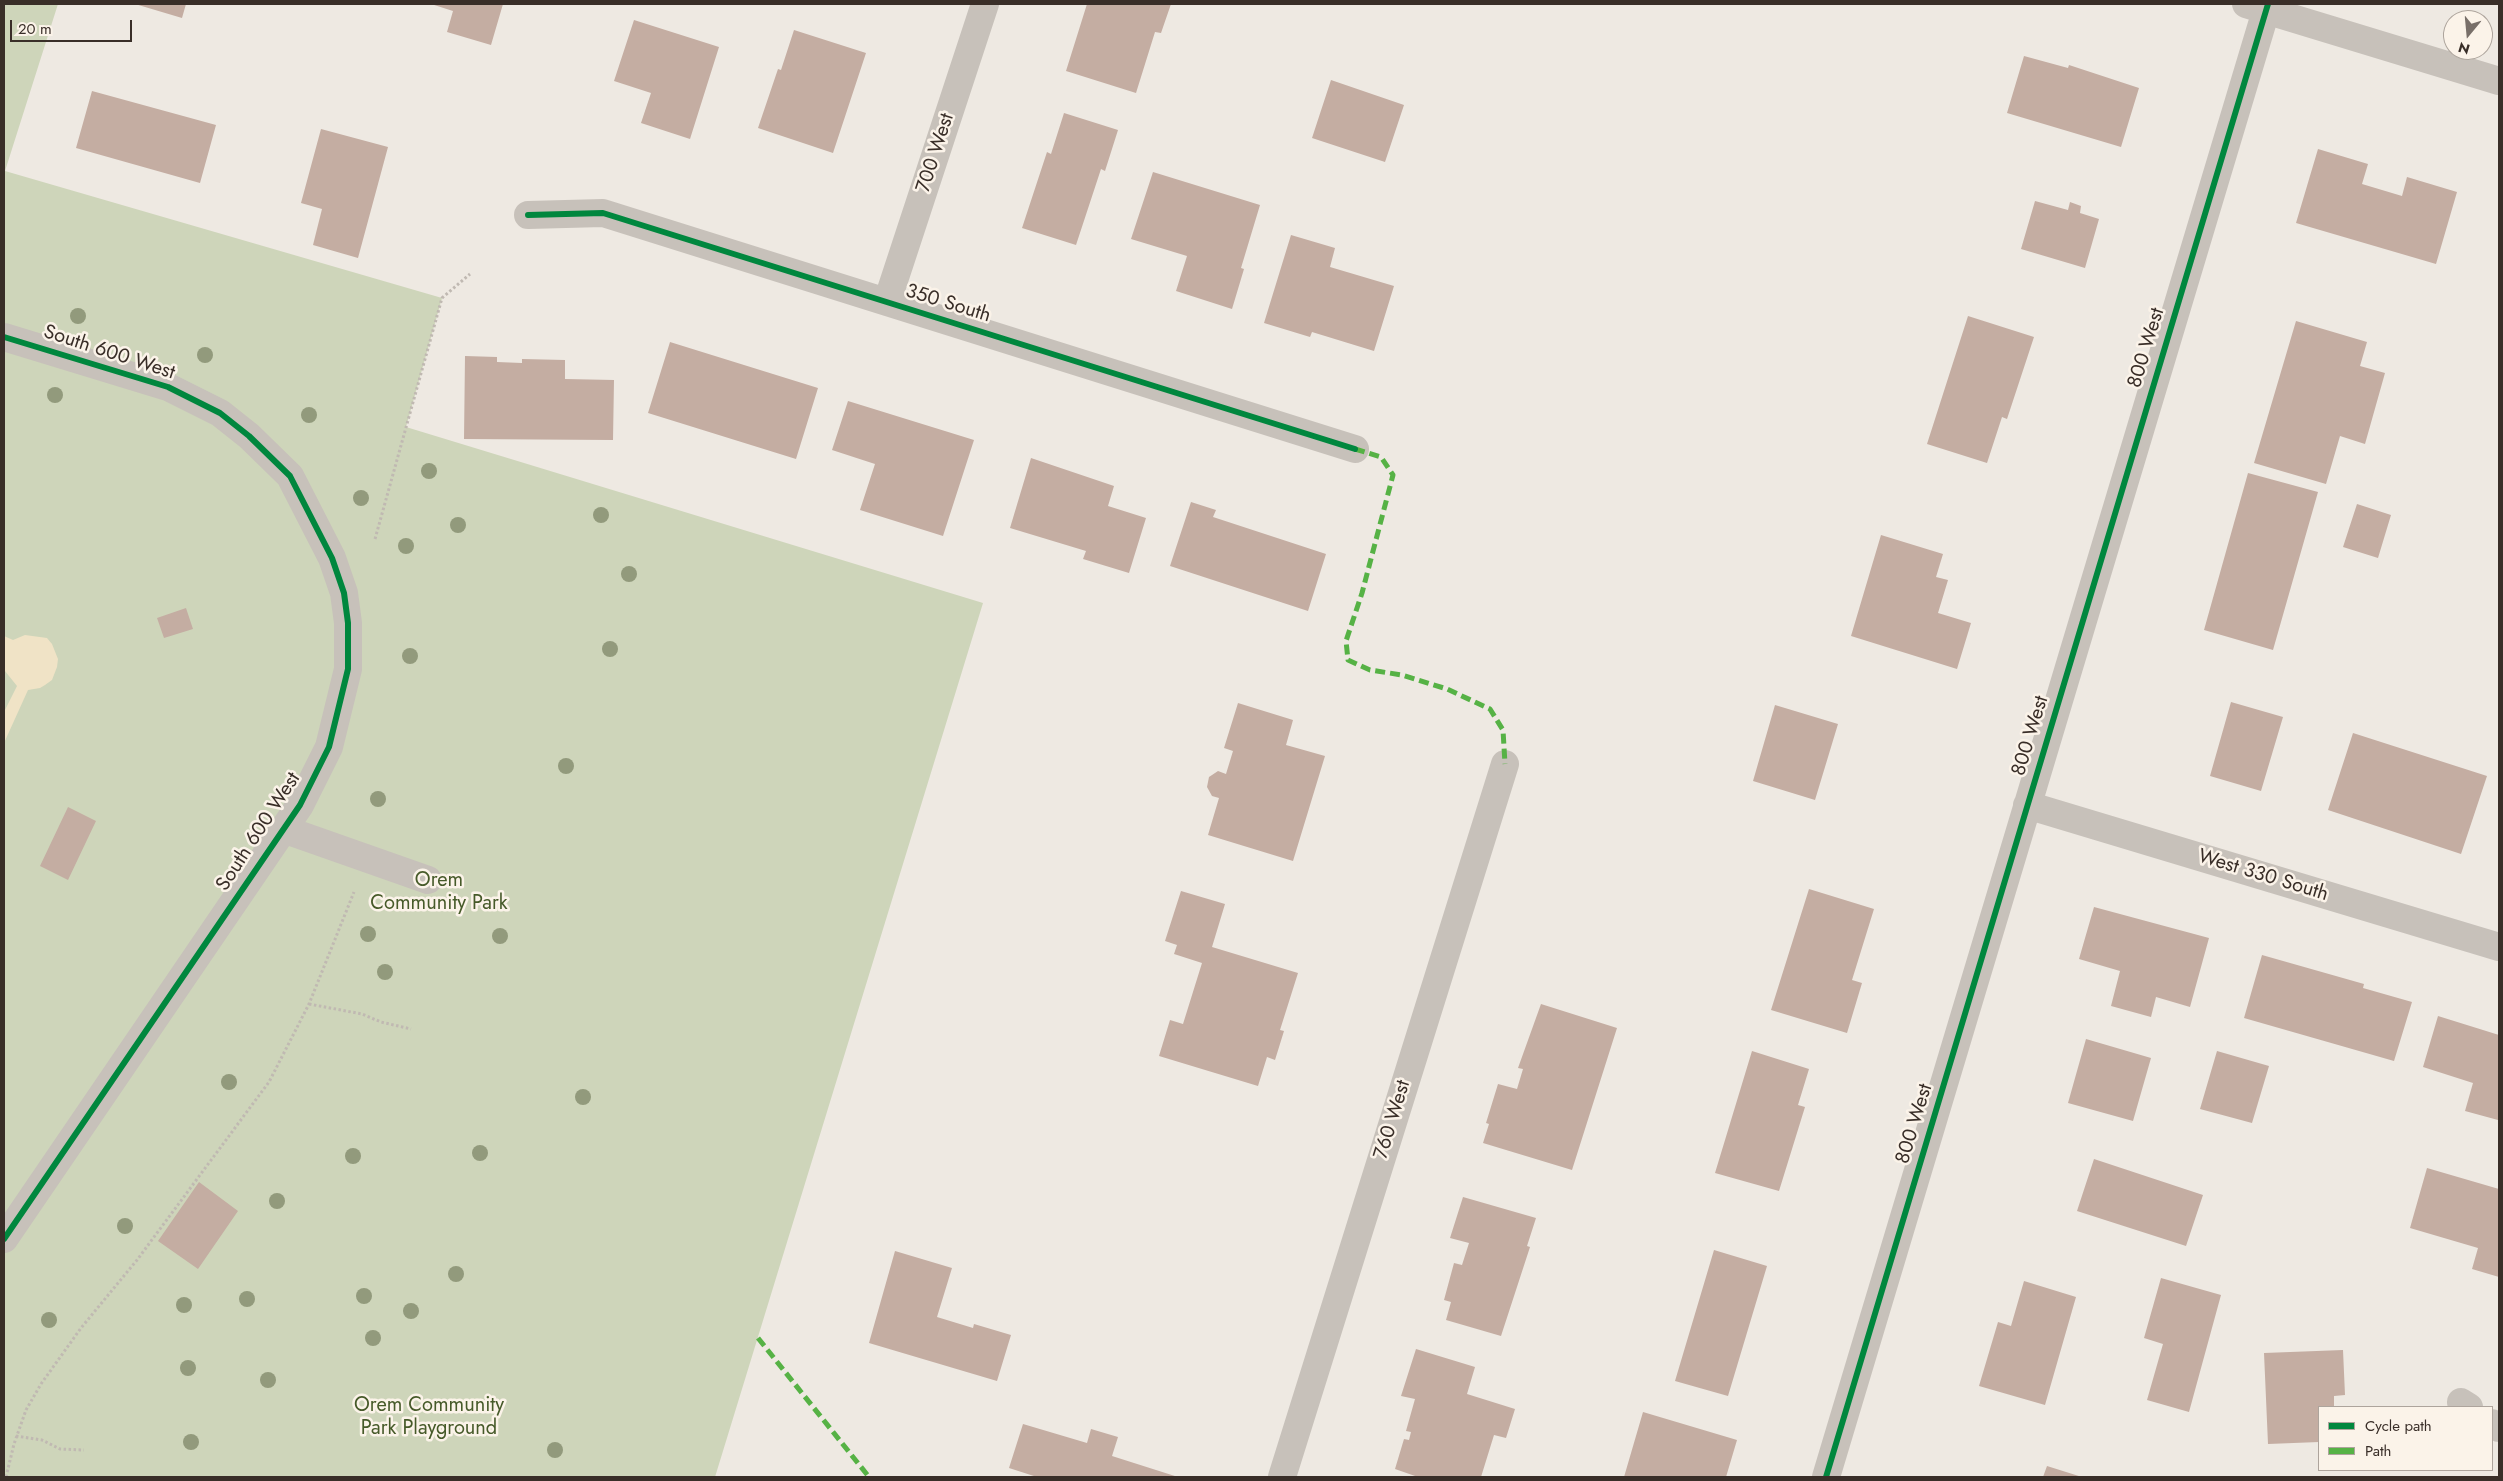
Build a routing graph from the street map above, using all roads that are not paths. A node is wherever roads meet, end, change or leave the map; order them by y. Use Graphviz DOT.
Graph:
graph roads {
  1 [pos="984,4"];
  2 [pos="2260,6"];
  3 [pos="2499,81"];
  4 [pos="528,215"];
  5 [pos="887,302"];
  6 [pos="4,337"];
  7 [pos="1355,449"];
  8 [pos="1504,764"];
  9 [pos="2028,805"];
  10 [pos="283,830"];
  11 [pos="428,880"];
  12 [pos="2499,947"];
  13 [pos="4,1239"];
  14 [pos="1282,1477"];
  15 [pos="1826,1477"];
  1 -- 5 [label="street, 700 West"];
  2 -- 3 [label="street"];
  2 -- 9 [label="street, 800 West"];
  4 -- 5 [label="street, 350 South"];
  5 -- 7 [label="street, 350 South"];
  6 -- 10 [label="street, South 600 West"];
  8 -- 14 [label="street, 760 West"];
  9 -- 12 [label="street, West 330 South"];
  9 -- 15 [label="street, 800 West"];
  10 -- 11 [label="street"];
  10 -- 13 [label="street, South 600 West"];
}
